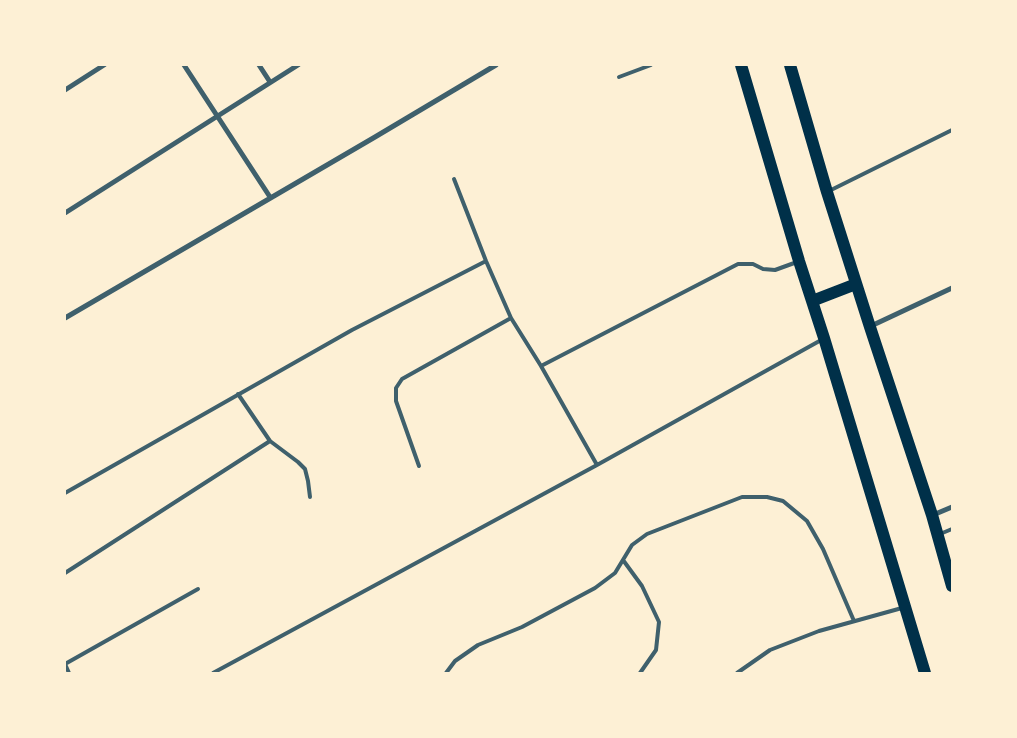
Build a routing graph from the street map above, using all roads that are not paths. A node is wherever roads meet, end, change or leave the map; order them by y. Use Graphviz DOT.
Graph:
graph roads {
  1 [pos="104,65"];
  2 [pos="184,65"];
  3 [pos="259,65"];
  4 [pos="298,65"];
  5 [pos="496,65"];
  6 [pos="651,65"];
  7 [pos="741,65"];
  8 [pos="790,65"];
  9 [pos="618,77"];
  10 [pos="270,82"];
  11 [pos="65,89"];
  12 [pos="217,116"];
  13 [pos="952,130"];
  14 [pos="454,180"];
  15 [pos="827,192"];
  16 [pos="270,197"];
  17 [pos="65,213"];
  18 [pos="486,261"];
  19 [pos="799,261"];
  20 [pos="856,284"];
  21 [pos="952,288"];
  22 [pos="812,300"];
  23 [pos="65,318"];
  24 [pos="511,318"];
  25 [pos="870,327"];
  26 [pos="824,338"];
  27 [pos="540,366"];
  28 [pos="238,394"];
  29 [pos="270,441"];
  30 [pos="597,464"];
  31 [pos="419,466"];
  32 [pos="65,493"];
  33 [pos="310,497"];
  34 [pos="952,507"];
  35 [pos="932,515"];
  36 [pos="952,529"];
  37 [pos="938,535"];
  38 [pos="623,560"];
  39 [pos="65,573"];
  40 [pos="952,586"];
  41 [pos="198,590"];
  42 [pos="905,608"];
  43 [pos="854,621"];
  44 [pos="65,664"];
  45 [pos="70,673"];
  46 [pos="213,673"];
  47 [pos="446,673"];
  48 [pos="640,673"];
  49 [pos="737,673"];
  50 [pos="925,673"];
  1 -- 11 [label="street"];
  2 -- 12 [label="street"];
  3 -- 10 [label="street"];
  4 -- 10 [label="street"];
  5 -- 16 [label="street"];
  6 -- 9 [label="lane"];
  7 -- 19 [label="main road"];
  8 -- 15 [label="main road"];
  10 -- 12 [label="street"];
  12 -- 16 [label="street"];
  12 -- 17 [label="street"];
  13 -- 15 [label="lane"];
  14 -- 18 [label="lane"];
  15 -- 20 [label="main road"];
  16 -- 23 [label="street"];
  18 -- 24 [label="lane"];
  18 -- 28 [label="lane"];
  19 -- 22 [label="main road"];
  19 -- 27 [label="lane"];
  20 -- 22 [label="main road"];
  20 -- 25 [label="main road"];
  21 -- 25 [label="street"];
  22 -- 26 [label="main road"];
  24 -- 27 [label="lane"];
  24 -- 31 [label="lane"];
  25 -- 35 [label="main road"];
  26 -- 30 [label="lane"];
  26 -- 42 [label="main road"];
  27 -- 30 [label="lane"];
  28 -- 29 [label="lane"];
  28 -- 32 [label="lane"];
  29 -- 33 [label="lane"];
  29 -- 39 [label="lane"];
  30 -- 46 [label="lane"];
  34 -- 35 [label="street"];
  35 -- 37 [label="main road"];
  36 -- 37 [label="lane"];
  37 -- 40 [label="main road"];
  38 -- 43 [label="lane"];
  38 -- 47 [label="lane"];
  38 -- 48 [label="lane"];
  41 -- 44 [label="lane"];
  42 -- 43 [label="lane"];
  42 -- 50 [label="main road"];
  43 -- 49 [label="lane"];
  44 -- 45 [label="lane"];
}
